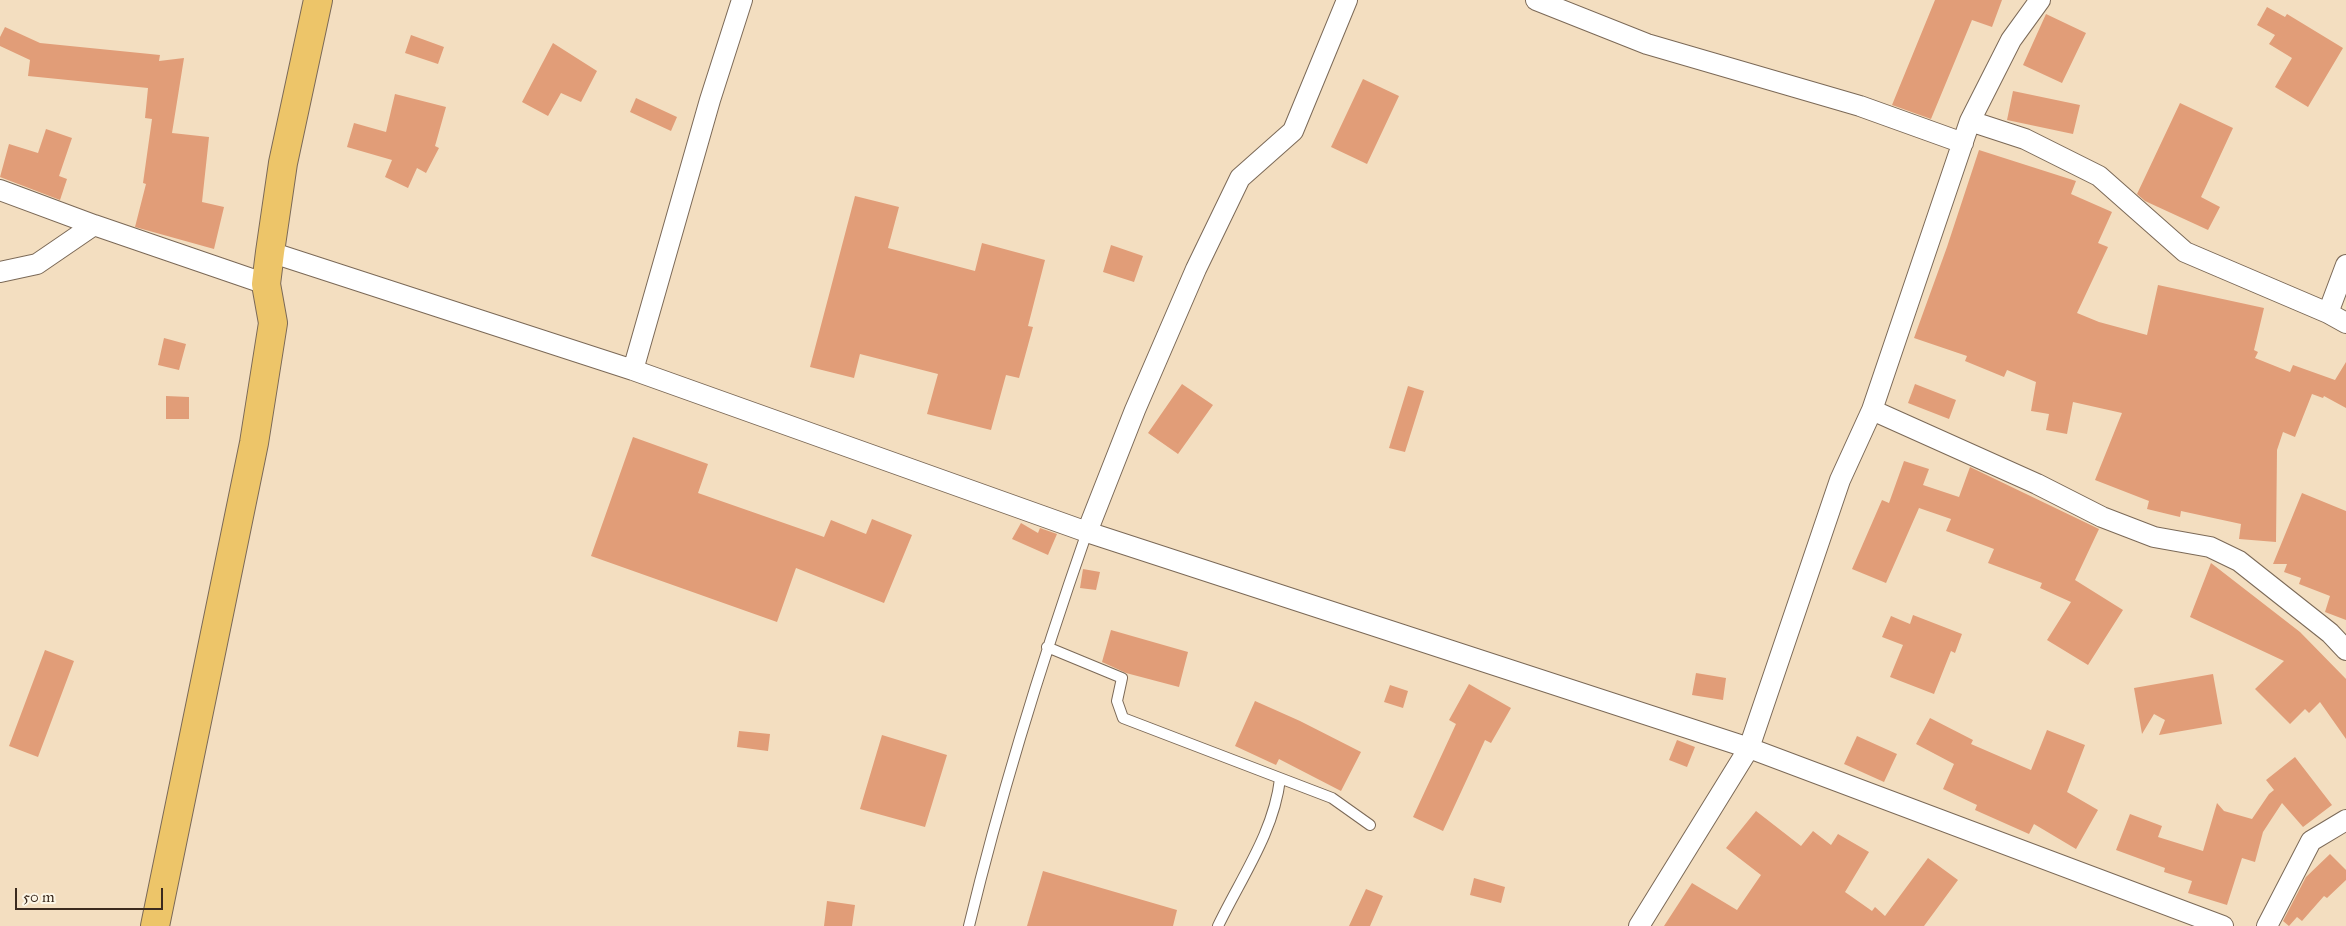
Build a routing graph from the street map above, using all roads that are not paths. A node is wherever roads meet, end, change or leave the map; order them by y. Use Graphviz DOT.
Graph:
graph roads {
  1 [pos="318,0"];
  2 [pos="742,0"];
  3 [pos="1347,0"];
  4 [pos="1536,0"];
  5 [pos="2040,0"];
  6 [pos="1970,121"];
  7 [pos="1963,143"];
  8 [pos="0,190"];
  9 [pos="94,225"];
  10 [pos="270,252"];
  11 [pos="2346,265"];
  12 [pos="0,272"];
  13 [pos="266,284"];
  14 [pos="2328,313"];
  15 [pos="2346,323"];
  16 [pos="633,370"];
  17 [pos="1872,410"];
  18 [pos="1087,532"];
  19 [pos="1047,647"];
  20 [pos="2346,650"];
  21 [pos="1749,748"];
  22 [pos="1280,778"];
  23 [pos="2346,820"];
  24 [pos="1370,825"];
  25 [pos="155,926"];
  26 [pos="970,926"];
  27 [pos="1220,926"];
  28 [pos="1639,926"];
  29 [pos="2223,926"];
  30 [pos="2267,926"];
  1 -- 10 [label="main road"];
  2 -- 16 [label="street"];
  3 -- 18 [label="street"];
  4 -- 7 [label="street"];
  5 -- 6 [label="street"];
  6 -- 7 [label="street"];
  6 -- 14 [label="street"];
  7 -- 17 [label="street"];
  8 -- 9 [label="street"];
  9 -- 12 [label="street"];
  9 -- 13 [label="street"];
  10 -- 13 [label="main road"];
  10 -- 16 [label="street"];
  11 -- 14 [label="street"];
  13 -- 25 [label="main road"];
  14 -- 15 [label="street"];
  16 -- 18 [label="street"];
  17 -- 20 [label="street"];
  17 -- 21 [label="street"];
  18 -- 19 [label="lane"];
  18 -- 21 [label="street"];
  19 -- 22 [label="lane"];
  19 -- 26 [label="lane"];
  21 -- 28 [label="street"];
  21 -- 29 [label="street"];
  22 -- 24 [label="lane"];
  22 -- 27 [label="lane"];
  23 -- 30 [label="street"];
}
